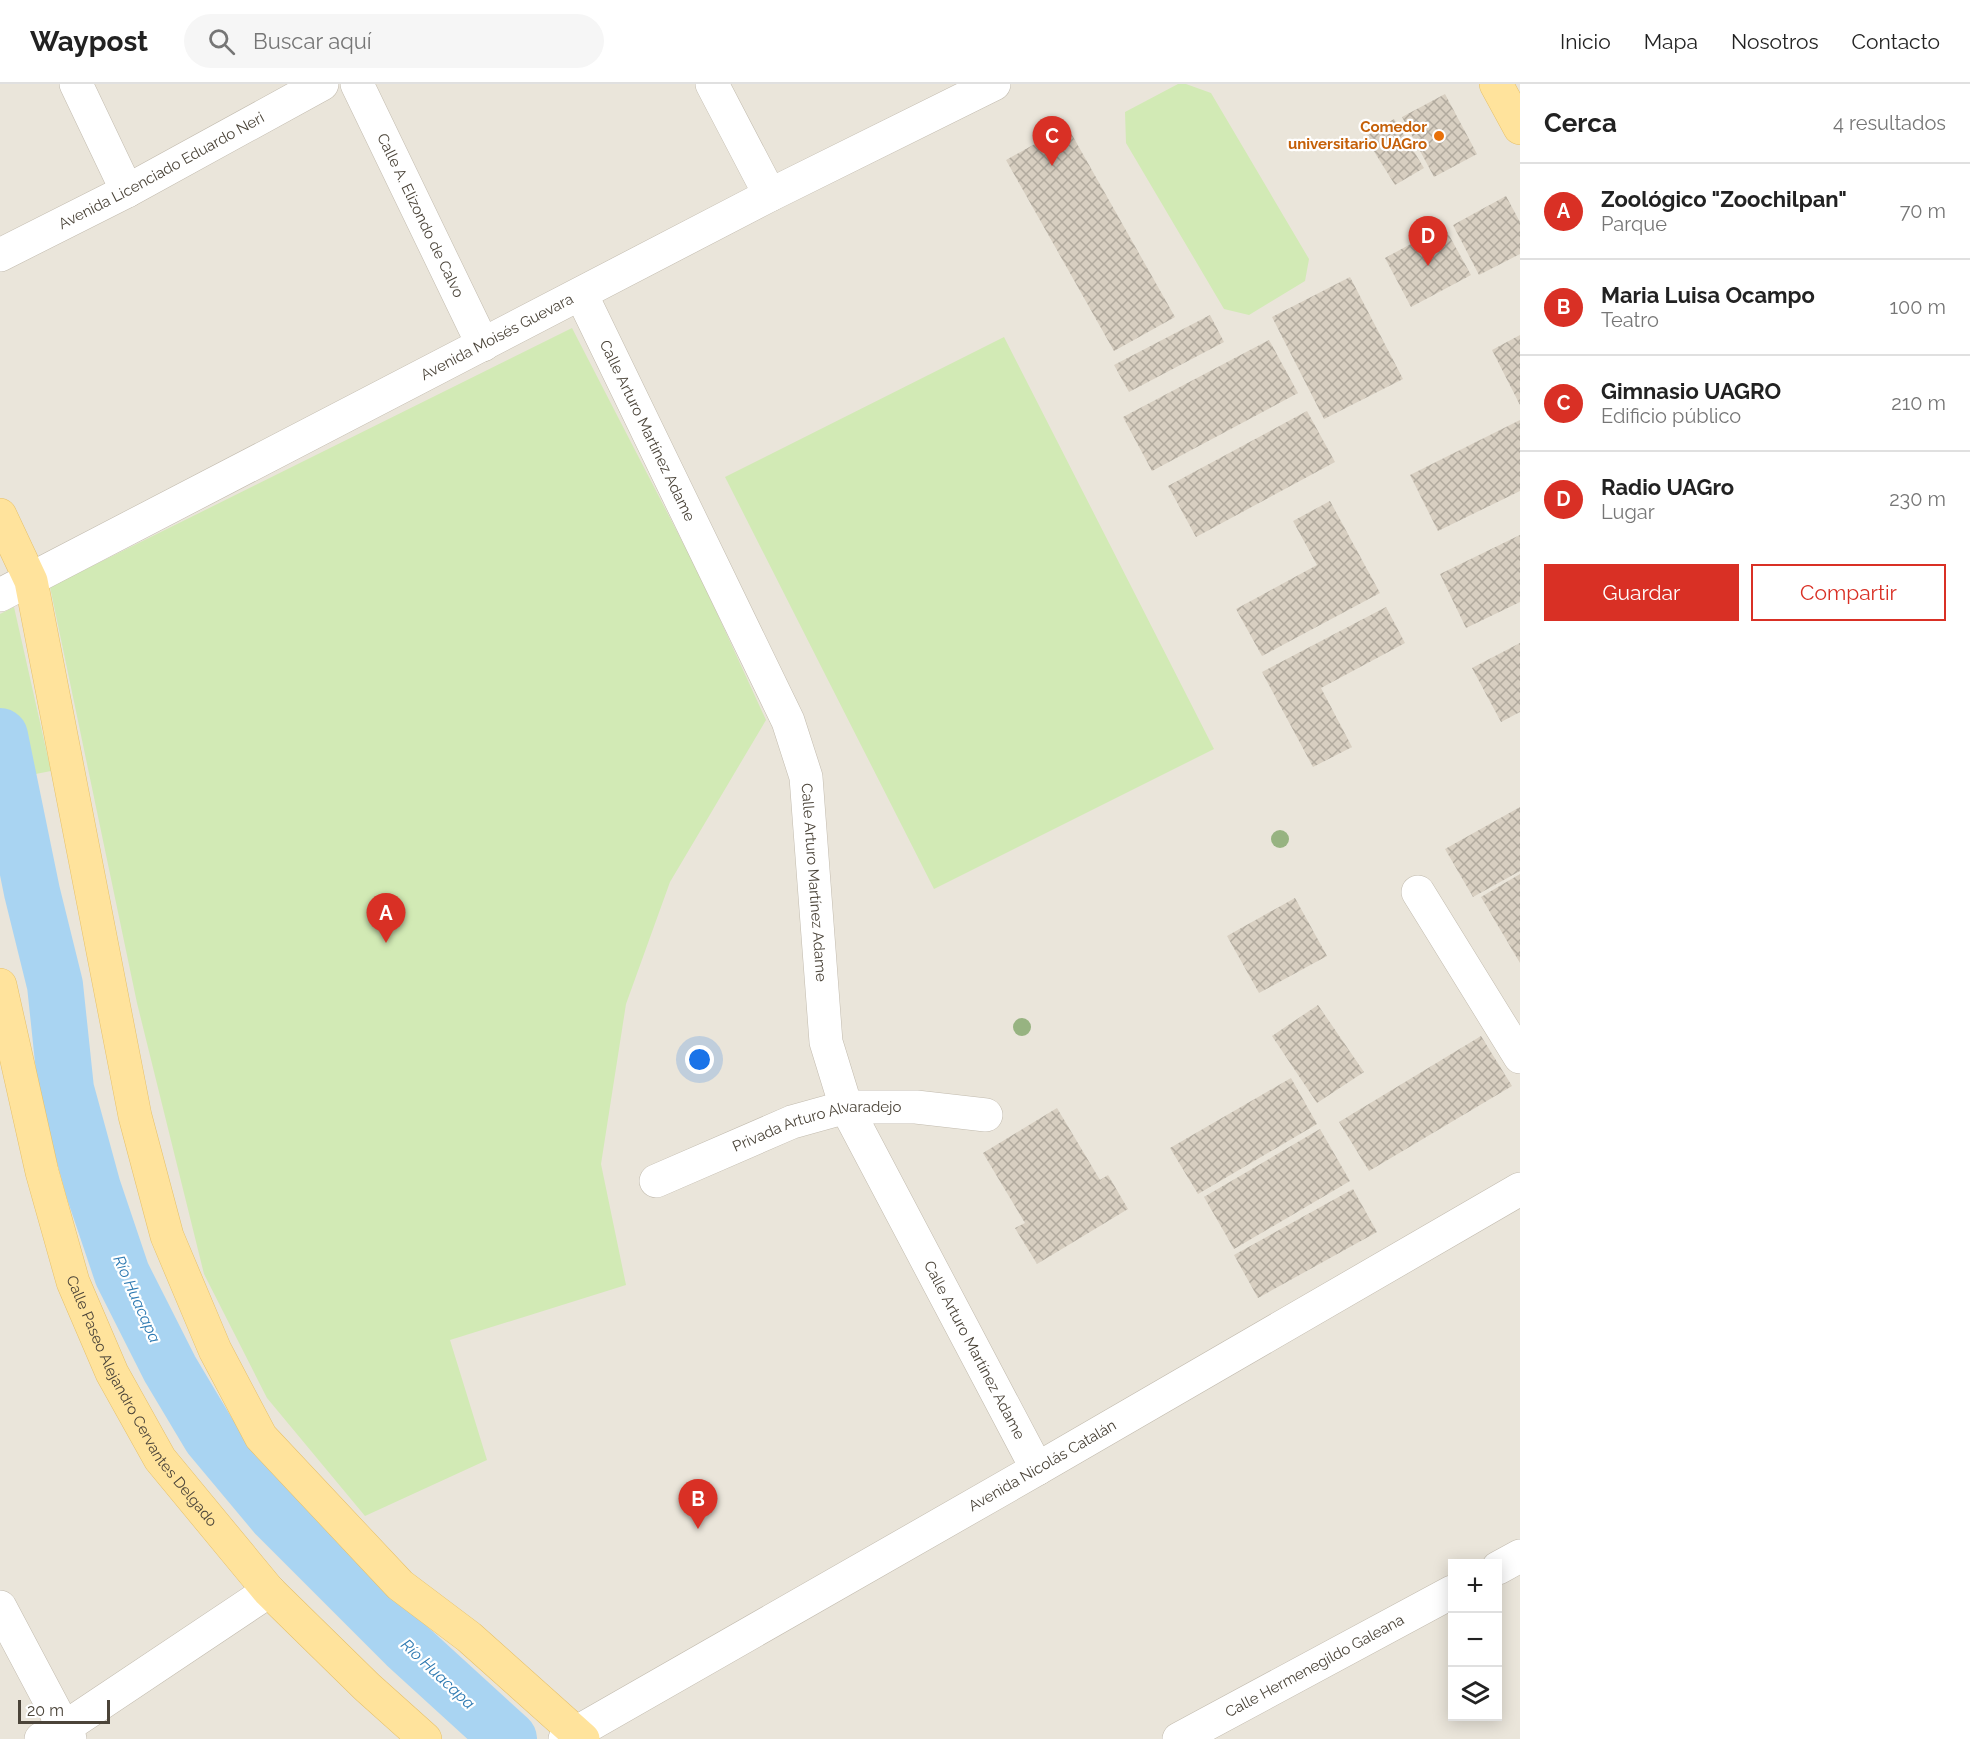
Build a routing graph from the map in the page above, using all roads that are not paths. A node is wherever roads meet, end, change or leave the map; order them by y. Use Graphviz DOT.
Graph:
graph roads {
  1 [pos="76,84"];
  2 [pos="322,84"];
  3 [pos="357,84"];
  4 [pos="712,84"];
  5 [pos="994,84"];
  6 [pos="1496,84"];
  7 [pos="1520,128"];
  8 [pos="127,191"];
  9 [pos="770,195"];
  10 [pos="0,255"];
  11 [pos="581,294"];
  12 [pos="483,345"];
  13 [pos="0,515"];
  14 [pos="20,586"];
  15 [pos="1418,892"];
  16 [pos="0,985"];
  17 [pos="1520,1057"];
  18 [pos="846,1107"];
  19 [pos="986,1115"];
  20 [pos="656,1181"];
  21 [pos="1520,1189"];
  22 [pos="1037,1469"];
  23 [pos="1520,1556"];
  24 [pos="1502,1565"];
  25 [pos="269,1591"];
  26 [pos="1448,1594"];
  27 [pos="0,1607"];
  28 [pos="58,1735"];
  29 [pos="574,1736"];
  30 [pos="425,1739"];
  31 [pos="1179,1739"];
  1 -- 8 [label="street"];
  2 -- 8 [label="street, Avenida Licenciado Eduardo Neri"];
  3 -- 12 [label="street, Calle A. Elizondo de Calvo"];
  4 -- 9 [label="street"];
  5 -- 9 [label="street, Avenida Moisés Guevara"];
  6 -- 7 [label="main road"];
  8 -- 10 [label="street, Avenida Licenciado Eduardo Neri"];
  9 -- 11 [label="street, Avenida Moisés Guevara"];
  11 -- 12 [label="street, Avenida Moisés Guevara"];
  11 -- 18 [label="street, Calle Arturo Martínez Adame"];
  12 -- 14 [label="street, Avenida Moisés Guevara"];
  13 -- 14 [label="main road"];
  14 -- 29 [label="main road"];
  15 -- 17 [label="street"];
  16 -- 25 [label="main road, Calle Paseo Alejandro Cervantes Delgado"];
  18 -- 19 [label="street, Privada Arturo Alvaradejo"];
  18 -- 20 [label="street, Privada Arturo Alvaradejo"];
  18 -- 22 [label="street, Calle Arturo Martínez Adame"];
  21 -- 22 [label="street, Avenida Nicolás Catalán"];
  22 -- 29 [label="street, Avenida Nicolás Catalán"];
  23 -- 24 [label="street"];
  25 -- 28 [label="street"];
  25 -- 30 [label="main road, Calle Paseo Alejandro Cervantes Delgado"];
  26 -- 31 [label="street, Calle Hermenegildo Galeana"];
  27 -- 28 [label="street"];
}
